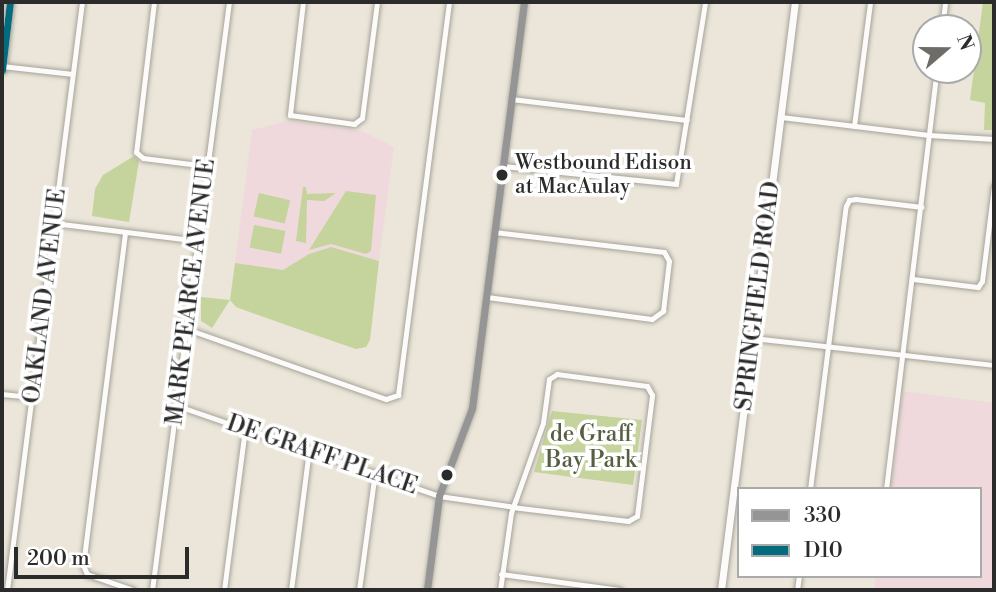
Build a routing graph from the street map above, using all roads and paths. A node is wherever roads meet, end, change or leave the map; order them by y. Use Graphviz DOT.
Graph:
graph roads {
  1 [pos="10,2"];
  2 [pos="82,2"];
  3 [pos="154,2"];
  4 [pos="229,2"];
  5 [pos="303,2"];
  6 [pos="377,2"];
  7 [pos="449,2"];
  8 [pos="524,2"];
  9 [pos="705,2"];
  10 [pos="795,2"];
  11 [pos="870,2"];
  12 [pos="2,68"];
  13 [pos="73,74"];
  14 [pos="935,84"];
  15 [pos="511,99"];
  16 [pos="781,117"];
  17 [pos="687,120"];
  18 [pos="854,126"];
  19 [pos="929,135"];
  20 [pos="994,139"];
  21 [pos="207,166"];
  22 [pos="503,166"];
  23 [pos="994,186"];
  24 [pos="922,207"];
  25 [pos="54,223"];
  26 [pos="494,232"];
  27 [pos="125,233"];
  28 [pos="199,242"];
  29 [pos="914,279"];
  30 [pos="487,297"];
  31 [pos="187,329"];
  32 [pos="753,338"];
  33 [pos="828,346"];
  34 [pos="903,354"];
  35 [pos="994,365"];
  36 [pos="2,394"];
  37 [pos="32,397"];
  38 [pos="177,406"];
  39 [pos="245,428"];
  40 [pos="309,449"];
  41 [pos="375,472"];
  42 [pos="810,487"];
  43 [pos="886,487"];
  44 [pos="439,496"];
  45 [pos="513,507"];
  46 [pos="502,574"];
  47 [pos="7,590"];
  48 [pos="134,590"];
  49 [pos="152,590"];
  50 [pos="223,590"];
  51 [pos="291,590"];
  52 [pos="359,590"];
  53 [pos="427,590"];
  54 [pos="500,590"];
  55 [pos="620,590"];
  56 [pos="721,590"];
  1 -- 12 [label="street"];
  2 -- 13 [label="street, OAKLAND AVENUE"];
  3 -- 21 [label="street"];
  4 -- 21 [label="street, MARK PEARCE AVENUE"];
  5 -- 6 [label="street"];
  7 -- 31 [label="street"];
  8 -- 15 [label="street"];
  9 -- 17 [label="street"];
  10 -- 16 [label="street, SPRINGFIELD ROAD"];
  11 -- 18 [label="street"];
  12 -- 13 [label="street"];
  13 -- 25 [label="street, OAKLAND AVENUE"];
  14 -- 19 [label="street"];
  15 -- 17 [label="street"];
  15 -- 22 [label="street"];
  16 -- 18 [label="street"];
  16 -- 32 [label="street, SPRINGFIELD ROAD"];
  17 -- 22 [label="street"];
  18 -- 19 [label="street"];
  19 -- 20 [label="street"];
  19 -- 24 [label="street"];
  21 -- 28 [label="street, MARK PEARCE AVENUE"];
  22 -- 26 [label="street"];
  23 -- 29 [label="street"];
  24 -- 29 [label="street"];
  24 -- 33 [label="street"];
  25 -- 27 [label="street"];
  25 -- 37 [label="street, OAKLAND AVENUE"];
  26 -- 30 [label="street"];
  26 -- 30 [label="street"];
  27 -- 28 [label="street"];
  27 -- 48 [label="street"];
  28 -- 31 [label="street, MARK PEARCE AVENUE"];
  29 -- 34 [label="street"];
  30 -- 44 [label="street"];
  31 -- 38 [label="street, MARK PEARCE AVENUE"];
  32 -- 33 [label="street"];
  32 -- 56 [label="street, SPRINGFIELD ROAD"];
  33 -- 34 [label="street"];
  33 -- 42 [label="street"];
  34 -- 35 [label="street"];
  34 -- 43 [label="street"];
  36 -- 37 [label="street"];
  37 -- 47 [label="street, OAKLAND AVENUE"];
  38 -- 39 [label="street, DE GRAFF PLACE"];
  38 -- 49 [label="street, MARK PEARCE AVENUE"];
  39 -- 40 [label="street, DE GRAFF PLACE"];
  39 -- 50 [label="street"];
  40 -- 41 [label="street, DE GRAFF PLACE"];
  40 -- 51 [label="street"];
  41 -- 44 [label="street, DE GRAFF PLACE"];
  41 -- 52 [label="street"];
  44 -- 45 [label="street, DE GRAFF PLACE"];
  44 -- 53 [label="street"];
  45 -- 45 [label="street, DE GRAFF PLACE"];
  45 -- 46 [label="street"];
  46 -- 54 [label="street"];
  46 -- 55 [label="street"];
}
